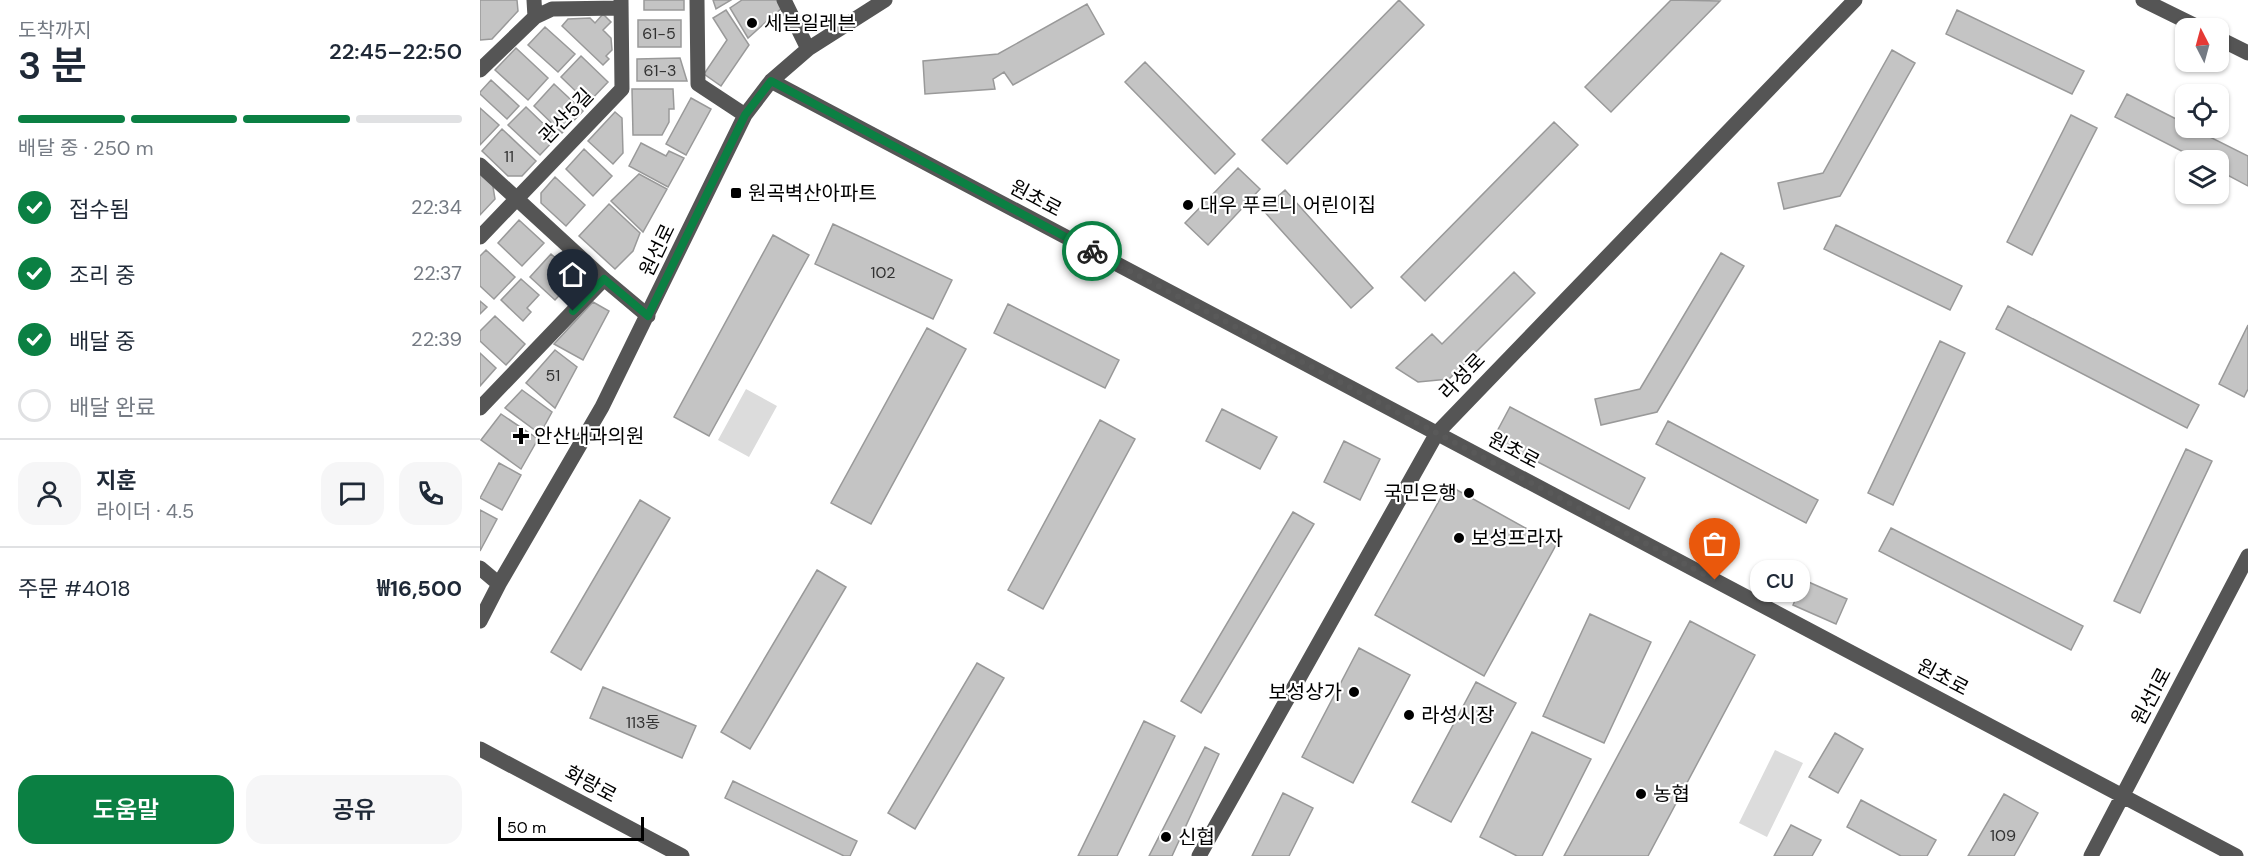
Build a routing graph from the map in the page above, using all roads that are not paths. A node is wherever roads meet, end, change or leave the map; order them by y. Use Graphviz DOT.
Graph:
graph roads {
  1 [pos="534,0"];
  2 [pos="697,0"];
  3 [pos="784,0"];
  4 [pos="885,0"];
  5 [pos="1855,0"];
  6 [pos="2143,0"];
  7 [pos="621,4"];
  8 [pos="535,17"];
  9 [pos="2180,18"];
  10 [pos="2229,44"];
  11 [pos="808,49"];
  12 [pos="2248,53"];
  13 [pos="480,70"];
  14 [pos="771,81"];
  15 [pos="745,115"];
  16 [pos="480,165"];
  17 [pos="517,198"];
  18 [pos="480,237"];
  19 [pos="604,279"];
  20 [pos="648,316"];
  21 [pos="480,408"];
  22 [pos="1437,433"];
  23 [pos="2248,556"];
  24 [pos="480,568"];
  25 [pos="499,584"];
  26 [pos="480,621"];
  27 [pos="480,749"];
  28 [pos="2122,796"];
  29 [pos="682,856"];
  30 [pos="1199,856"];
  31 [pos="2091,856"];
  32 [pos="2236,856"];
  1 -- 8 [label="street"];
  2 -- 15 [label="street"];
  3 -- 11 [label="street"];
  4 -- 11 [label="street, 원선로"];
  5 -- 22 [label="street, 라성로"];
  6 -- 9 [label="street"];
  7 -- 8 [label="street"];
  7 -- 17 [label="street, 관산5길"];
  8 -- 13 [label="street"];
  10 -- 12 [label="street"];
  11 -- 14 [label="street, 원선로"];
  14 -- 15 [label="street, 원선로"];
  14 -- 22 [label="street, 원초로"];
  15 -- 20 [label="street, 원선로"];
  16 -- 17 [label="street"];
  17 -- 18 [label="street, 관산5길"];
  17 -- 19 [label="street"];
  19 -- 20 [label="street"];
  19 -- 21 [label="street"];
  20 -- 25 [label="street, 원선로"];
  22 -- 28 [label="street, 원초로"];
  22 -- 30 [label="street, 라성로"];
  23 -- 28 [label="street, 원선1로"];
  24 -- 25 [label="street"];
  25 -- 26 [label="street, 원선로"];
  27 -- 29 [label="street, 화랑로"];
  28 -- 31 [label="street, 원선1로"];
  28 -- 32 [label="street, 원초로"];
}
